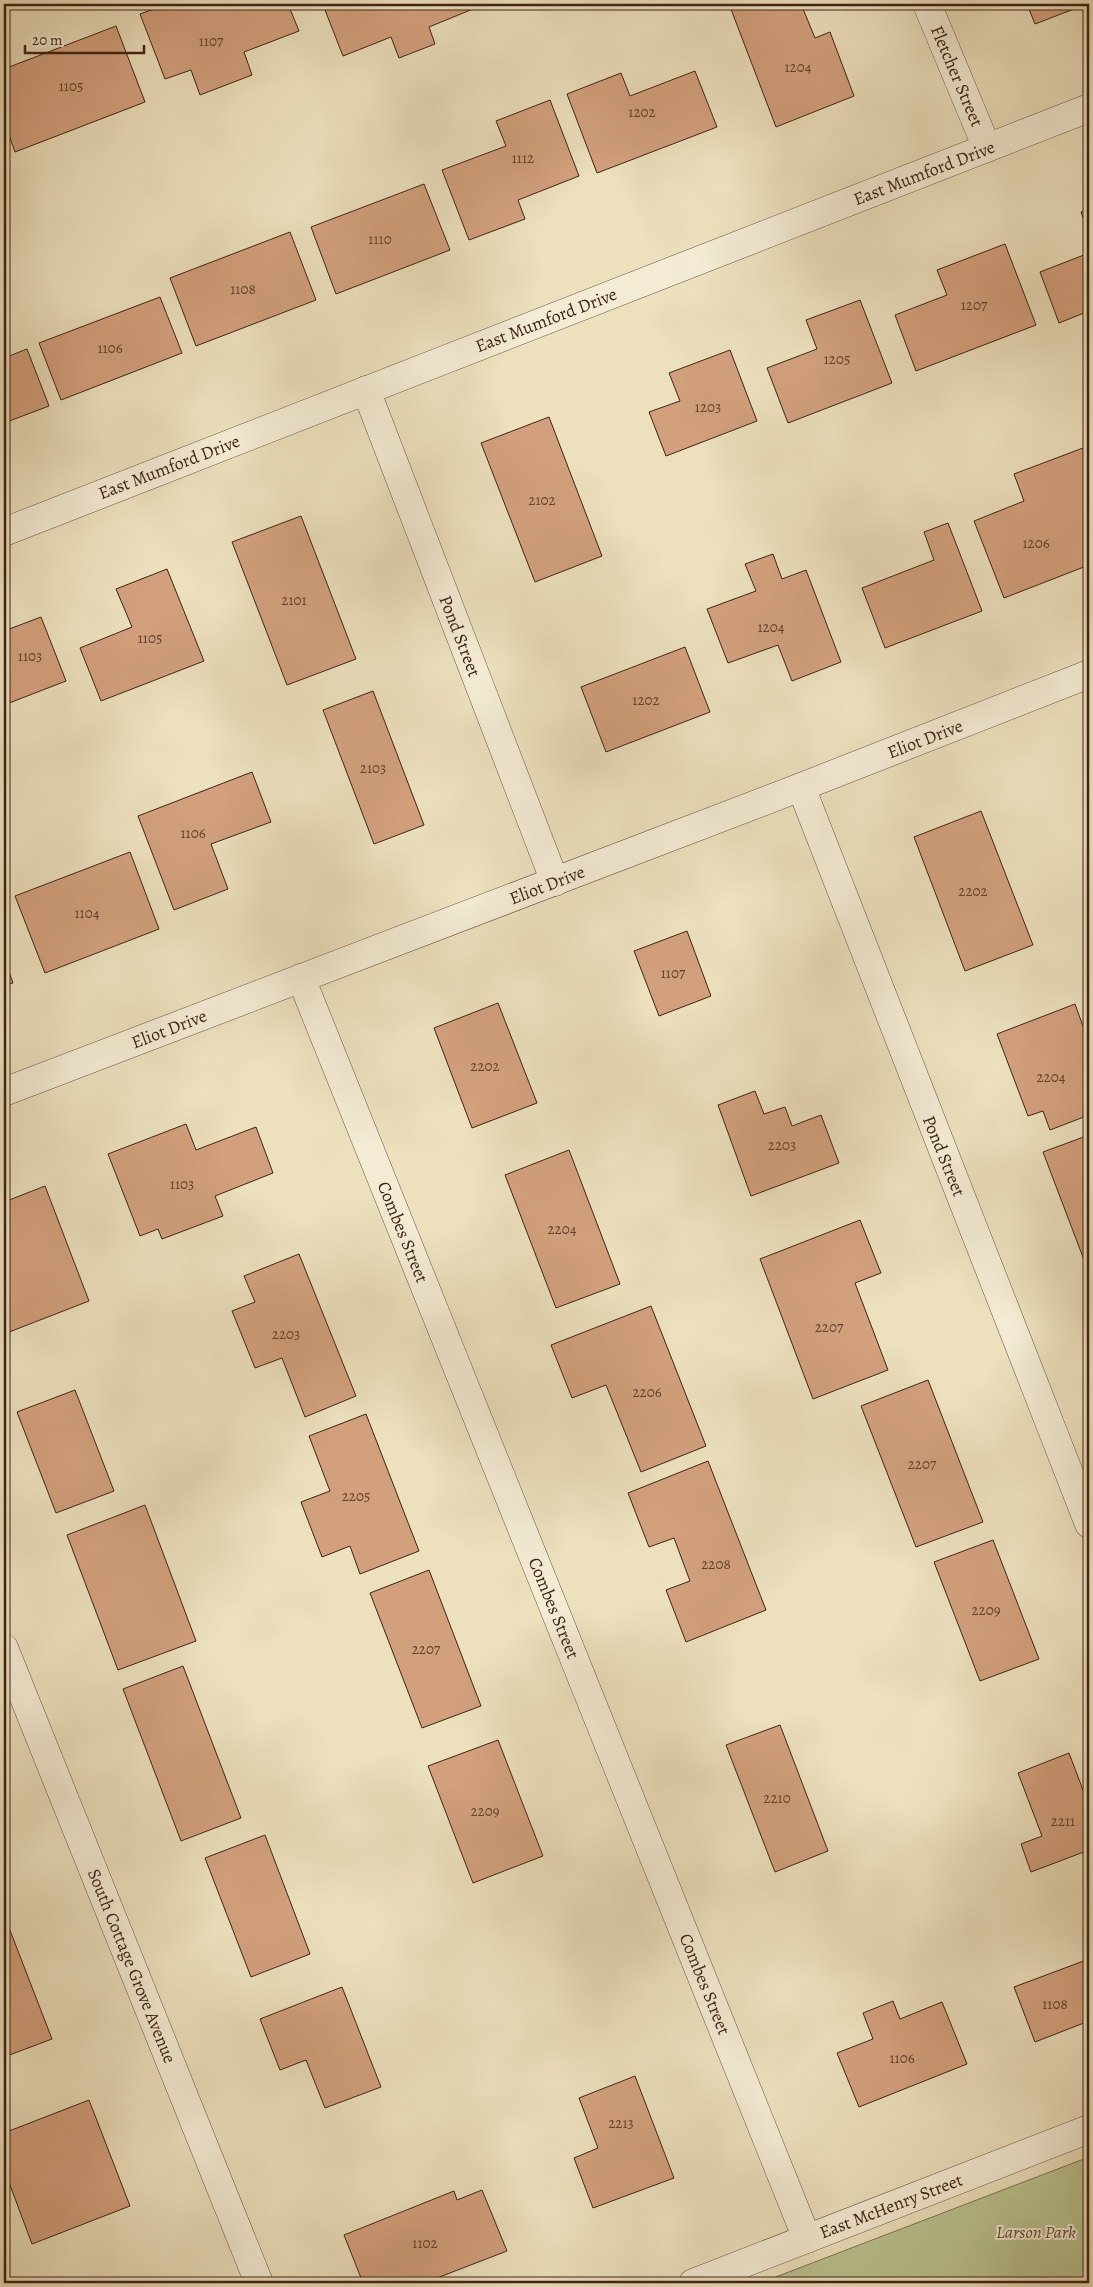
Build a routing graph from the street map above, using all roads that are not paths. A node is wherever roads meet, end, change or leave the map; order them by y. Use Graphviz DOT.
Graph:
graph roads {
  1 [pos="927,4"];
  2 [pos="1089,108"];
  3 [pos="987,148"];
  4 [pos="366,390"];
  5 [pos="4,532"];
  6 [pos="1089,674"];
  7 [pos="802,787"];
  8 [pos="555,882"];
  9 [pos="301,978"];
  10 [pos="4,1092"];
  11 [pos="1089,1524"];
  12 [pos="4,1648"];
  13 [pos="1089,2129"];
  14 [pos="807,2239"];
  15 [pos="259,2283"];
  16 [pos="693,2283"];
  1 -- 3 [label="street, Fletcher Street"];
  2 -- 3 [label="street, East Mumford Drive"];
  3 -- 4 [label="street, East Mumford Drive"];
  4 -- 5 [label="street, East Mumford Drive"];
  4 -- 8 [label="street, Pond Street"];
  6 -- 7 [label="street, Eliot Drive"];
  7 -- 8 [label="street, Eliot Drive"];
  7 -- 11 [label="street, Pond Street"];
  8 -- 9 [label="street, Eliot Drive"];
  9 -- 10 [label="street, Eliot Drive"];
  9 -- 14 [label="street, Combes Street"];
  12 -- 15 [label="street, South Cottage Grove Avenue"];
  13 -- 14 [label="street, East McHenry Street"];
  14 -- 16 [label="street, East McHenry Street"];
}
